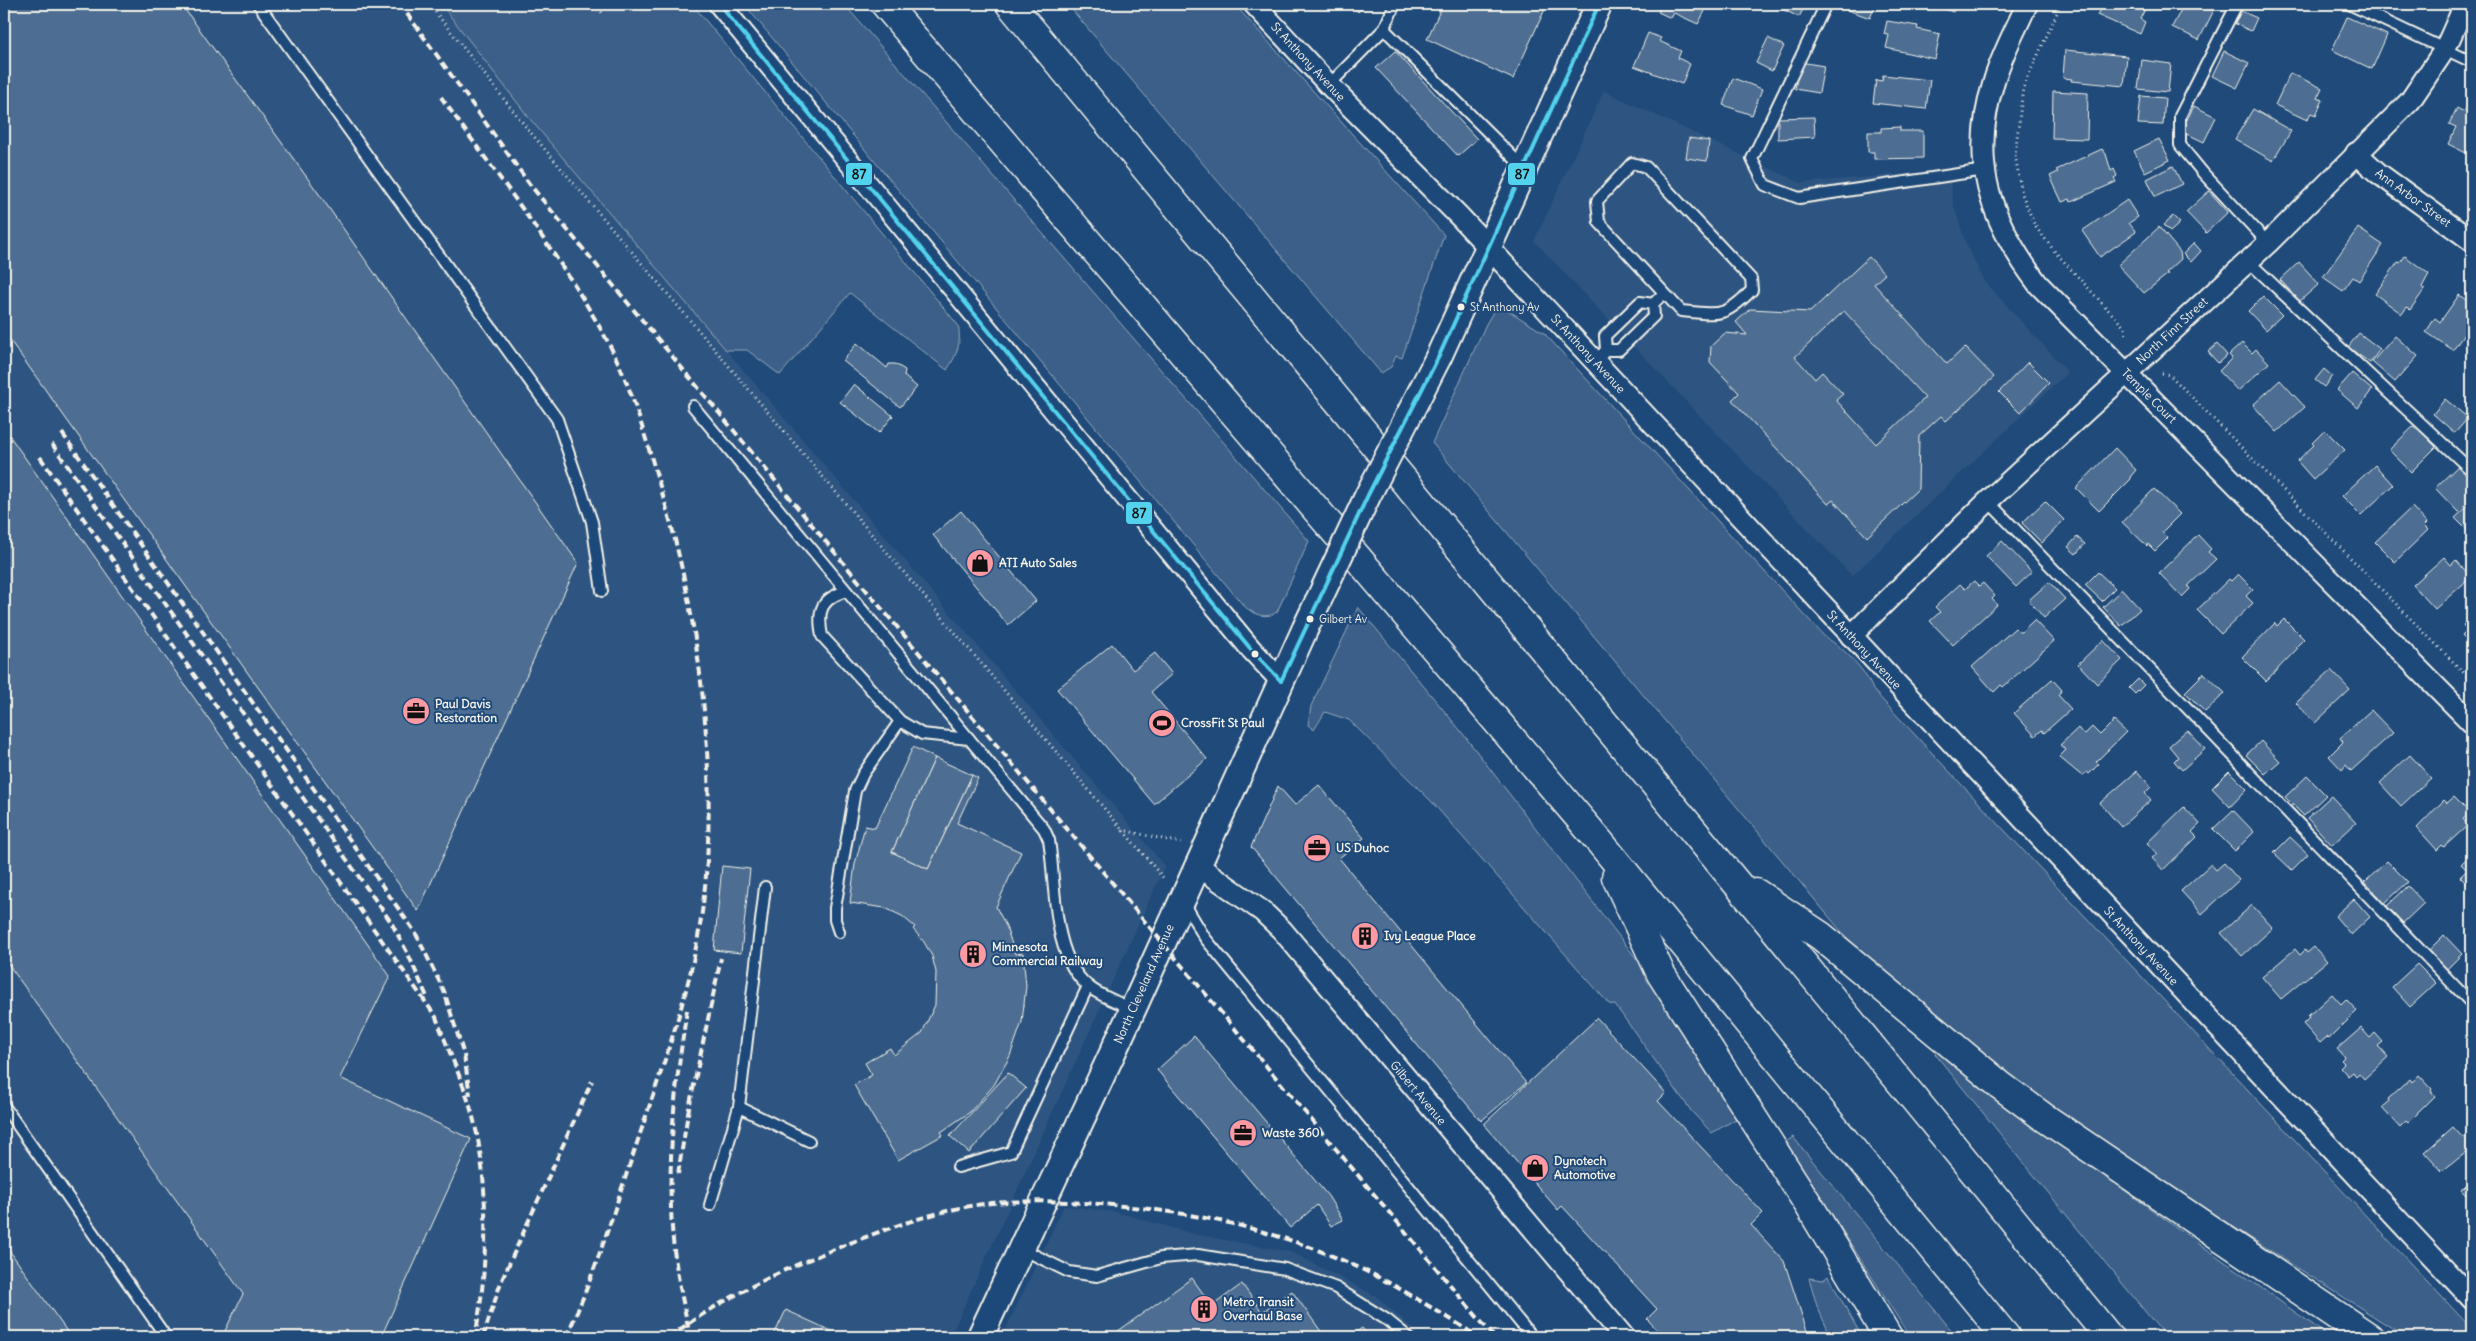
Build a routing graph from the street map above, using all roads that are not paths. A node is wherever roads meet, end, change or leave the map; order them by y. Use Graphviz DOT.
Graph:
graph roads {
  1 [pos="258,4"];
  2 [pos="719,4"];
  3 [pos="885,4"];
  4 [pos="1010,4"];
  5 [pos="1254,4"];
  6 [pos="1395,4"];
  7 [pos="1599,4"];
  8 [pos="1826,4"];
  9 [pos="2027,4"];
  10 [pos="2237,4"];
  11 [pos="2349,4"];
  12 [pos="2465,4"];
  13 [pos="1384,29"];
  14 [pos="2445,49"];
  15 [pos="2472,62"];
  16 [pos="1329,85"];
  17 [pos="2356,152"];
  18 [pos="1524,168"];
  19 [pos="1985,170"];
  20 [pos="2472,241"];
  21 [pos="2268,243"];
  22 [pos="1487,247"];
  23 [pos="2248,261"];
  24 [pos="1664,294"];
  25 [pos="1653,304"];
  26 [pos="1600,356"];
  27 [pos="2126,373"];
  28 [pos="693,406"];
  29 [pos="2472,471"];
  30 [pos="1988,501"];
  31 [pos="602,591"];
  32 [pos="846,591"];
  33 [pos="1851,636"];
  34 [pos="1281,681"];
  35 [pos="900,722"];
  36 [pos="2472,724"];
  37 [pos="969,739"];
  38 [pos="1599,842"];
  39 [pos="1201,859"];
  40 [pos="1732,878"];
  41 [pos="765,887"];
  42 [pos="1182,900"];
  43 [pos="839,932"];
  44 [pos="1088,986"];
  45 [pos="2472,1004"];
  46 [pos="1133,1009"];
  47 [pos="4,1106"];
  48 [pos="740,1107"];
  49 [pos="809,1142"];
  50 [pos="958,1168"];
  51 [pos="710,1205"];
  52 [pos="1021,1248"];
  53 [pos="2472,1299"];
  54 [pos="166,1337"];
  55 [pos="980,1337"];
  56 [pos="1408,1337"];
  57 [pos="1532,1337"];
  58 [pos="1624,1337"];
  59 [pos="1888,1337"];
  60 [pos="2006,1337"];
  61 [pos="2109,1337"];
  62 [pos="2369,1337"];
  1 -- 31 [label="lane"];
  2 -- 34 [label="street"];
  3 -- 38 [label="highway"];
  4 -- 40 [label="highway"];
  5 -- 16 [label="street, St Anthony Avenue"];
  6 -- 13 [label="lane"];
  7 -- 18 [label="street, North Cleveland Avenue"];
  8 -- 19 [label="lane"];
  9 -- 19 [label="street, Temple Court"];
  10 -- 21 [label="lane"];
  11 -- 14 [label="lane"];
  12 -- 14 [label="street, North Finn Street"];
  13 -- 16 [label="lane"];
  13 -- 18 [label="lane"];
  14 -- 15 [label="lane"];
  14 -- 17 [label="street, North Finn Street"];
  16 -- 22 [label="street, St Anthony Avenue"];
  17 -- 20 [label="street, Ann Arbor Street"];
  17 -- 21 [label="street, North Finn Street"];
  18 -- 22 [label="street, North Cleveland Avenue"];
  19 -- 27 [label="street, Temple Court"];
  21 -- 23 [label="street, North Finn Street"];
  22 -- 26 [label="street, St Anthony Avenue"];
  22 -- 34 [label="street, North Cleveland Avenue, bridge"];
  23 -- 27 [label="street, North Finn Street"];
  23 -- 29 [label="lane"];
  24 -- 24 [label="lane"];
  24 -- 25 [label="lane"];
  25 -- 26 [label="lane"];
  25 -- 26 [label="lane"];
  26 -- 33 [label="street, St Anthony Avenue"];
  27 -- 30 [label="street, North Finn Street"];
  27 -- 36 [label="street, Temple Court"];
  28 -- 32 [label="lane"];
  30 -- 33 [label="street, North Finn Street"];
  30 -- 45 [label="lane"];
  32 -- 35 [label="lane"];
  32 -- 37 [label="lane"];
  33 -- 53 [label="street, St Anthony Avenue"];
  34 -- 39 [label="street, North Cleveland Avenue"];
  35 -- 37 [label="lane"];
  35 -- 43 [label="lane"];
  37 -- 44 [label="lane"];
  38 -- 59 [label="highway"];
  38 -- 60 [label="highway"];
  39 -- 42 [label="street, North Cleveland Avenue"];
  39 -- 58 [label="street, Gilbert Avenue"];
  40 -- 61 [label="highway"];
  40 -- 62 [label="highway"];
  41 -- 48 [label="lane"];
  42 -- 46 [label="street, North Cleveland Avenue"];
  42 -- 57 [label="lane"];
  44 -- 46 [label="lane"];
  44 -- 50 [label="lane"];
  46 -- 52 [label="street, North Cleveland Avenue"];
  47 -- 54 [label="lane"];
  48 -- 49 [label="lane"];
  48 -- 51 [label="lane"];
  52 -- 55 [label="street, North Cleveland Avenue"];
  52 -- 56 [label="lane"];
}
